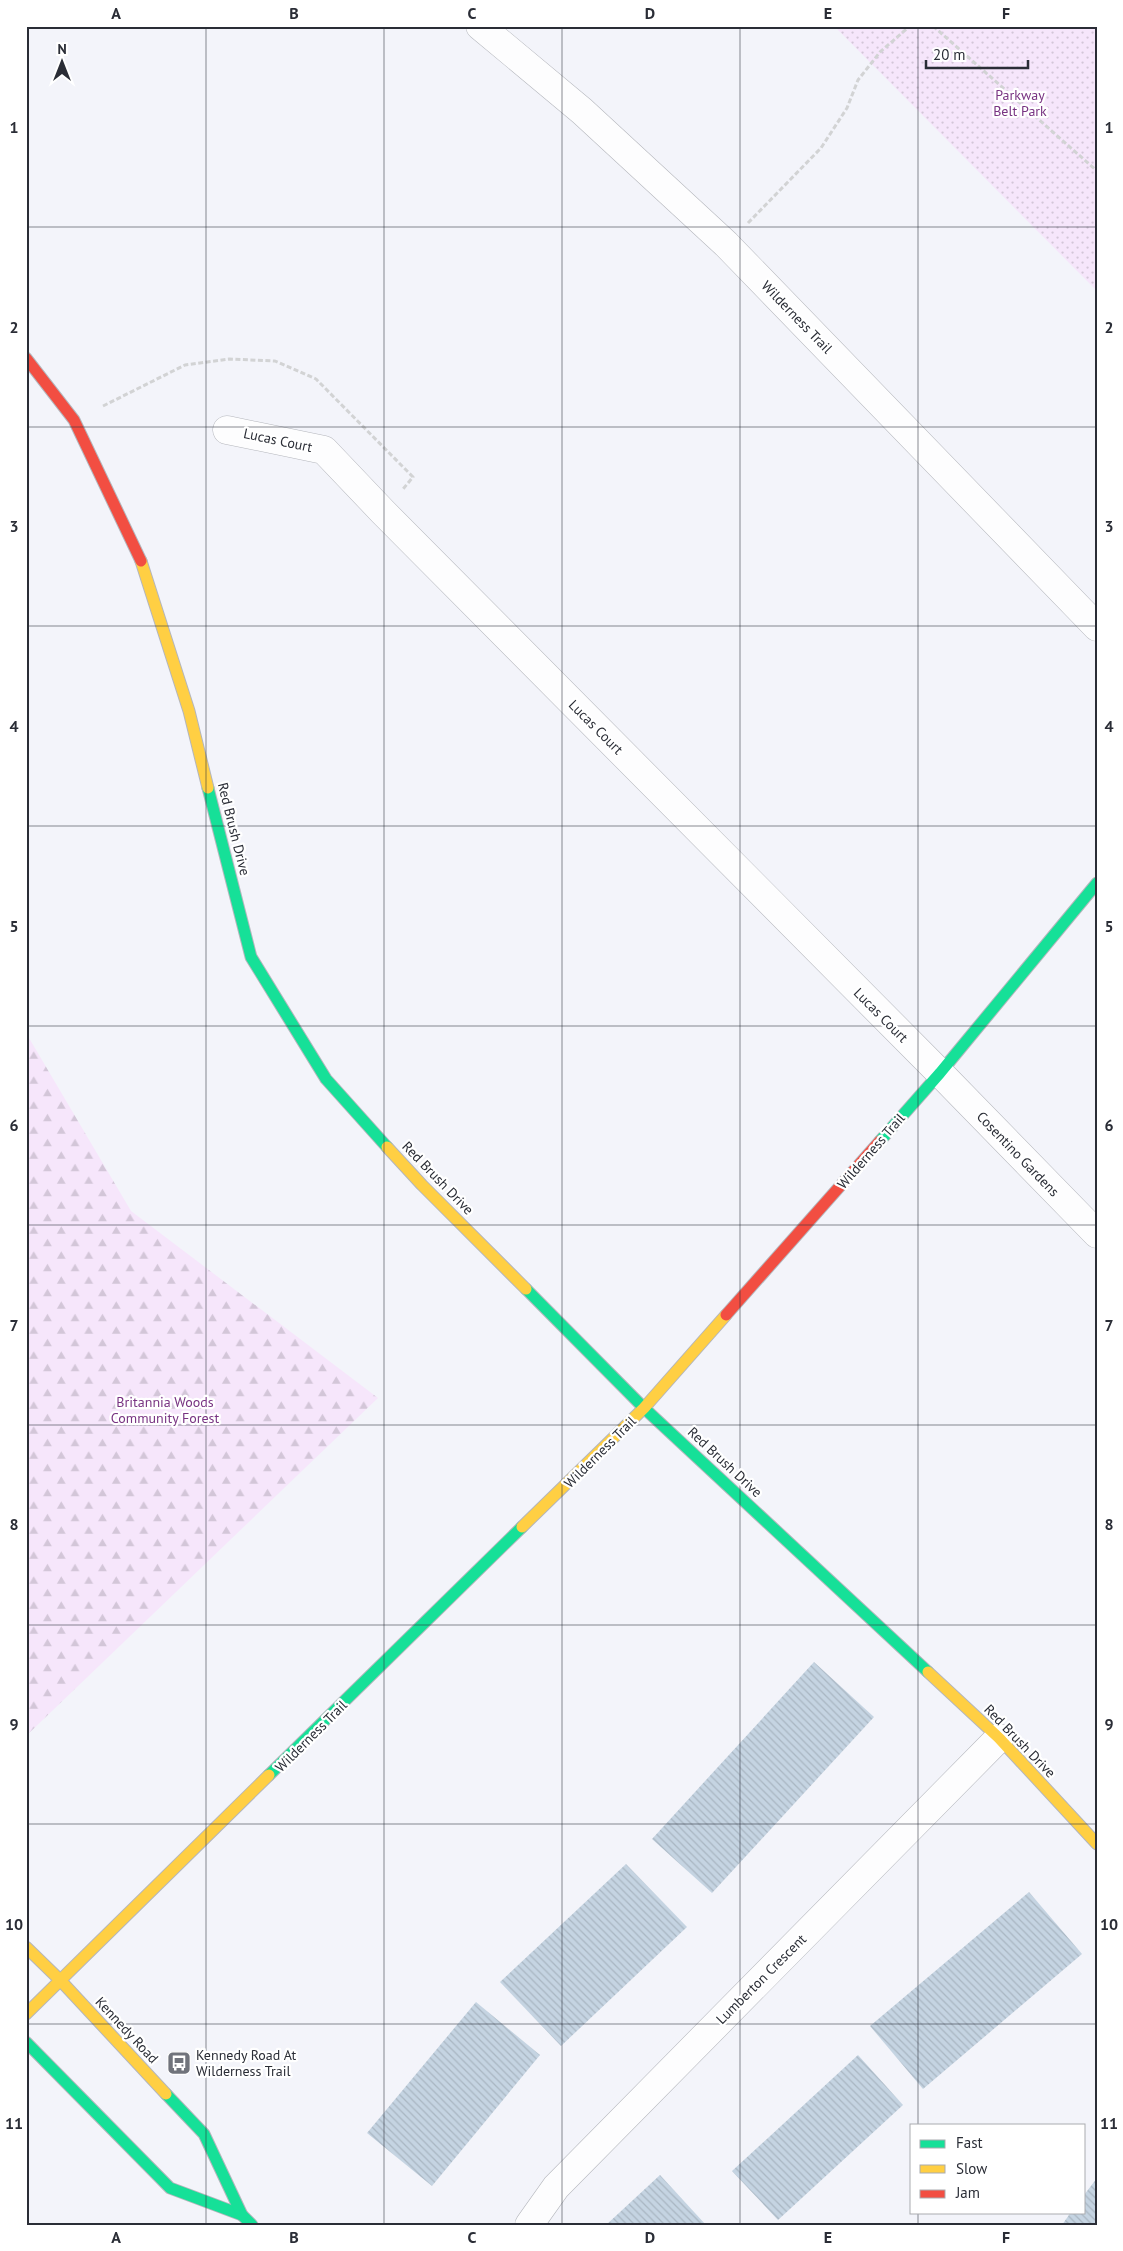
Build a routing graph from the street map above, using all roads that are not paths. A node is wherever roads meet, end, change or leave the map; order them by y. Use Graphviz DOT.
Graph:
graph roads {
  1 [pos="480,26"];
  2 [pos="26,358"];
  3 [pos="226,430"];
  4 [pos="1097,627"];
  5 [pos="1097,883"];
  6 [pos="940,1073"];
  7 [pos="1097,1234"];
  8 [pos="644,1408"];
  9 [pos="999,1738"];
  10 [pos="1097,1844"];
  11 [pos="26,1947"];
  12 [pos="61,1981"];
  13 [pos="26,2014"];
  14 [pos="26,2042"];
  15 [pos="242,2215"];
  16 [pos="252,2225"];
  17 [pos="529,2225"];
  1 -- 4 [label="street, Wilderness Trail"];
  2 -- 8 [label="street, Red Brush Drive"];
  3 -- 6 [label="street, Lucas Court"];
  5 -- 6 [label="street, Wilderness Trail"];
  6 -- 7 [label="street, Cosentino Gardens"];
  6 -- 8 [label="street, Wilderness Trail"];
  8 -- 9 [label="street, Red Brush Drive"];
  8 -- 12 [label="street, Wilderness Trail"];
  9 -- 10 [label="street, Red Brush Drive"];
  9 -- 17 [label="street, Lumberton Crescent"];
  11 -- 12 [label="street, Kennedy Road"];
  12 -- 13 [label="street, Wilderness Trail"];
  12 -- 15 [label="street, Kennedy Road"];
  14 -- 15 [label="street, Kennedy Road"];
  15 -- 16 [label="street, Kennedy Road"];
}
